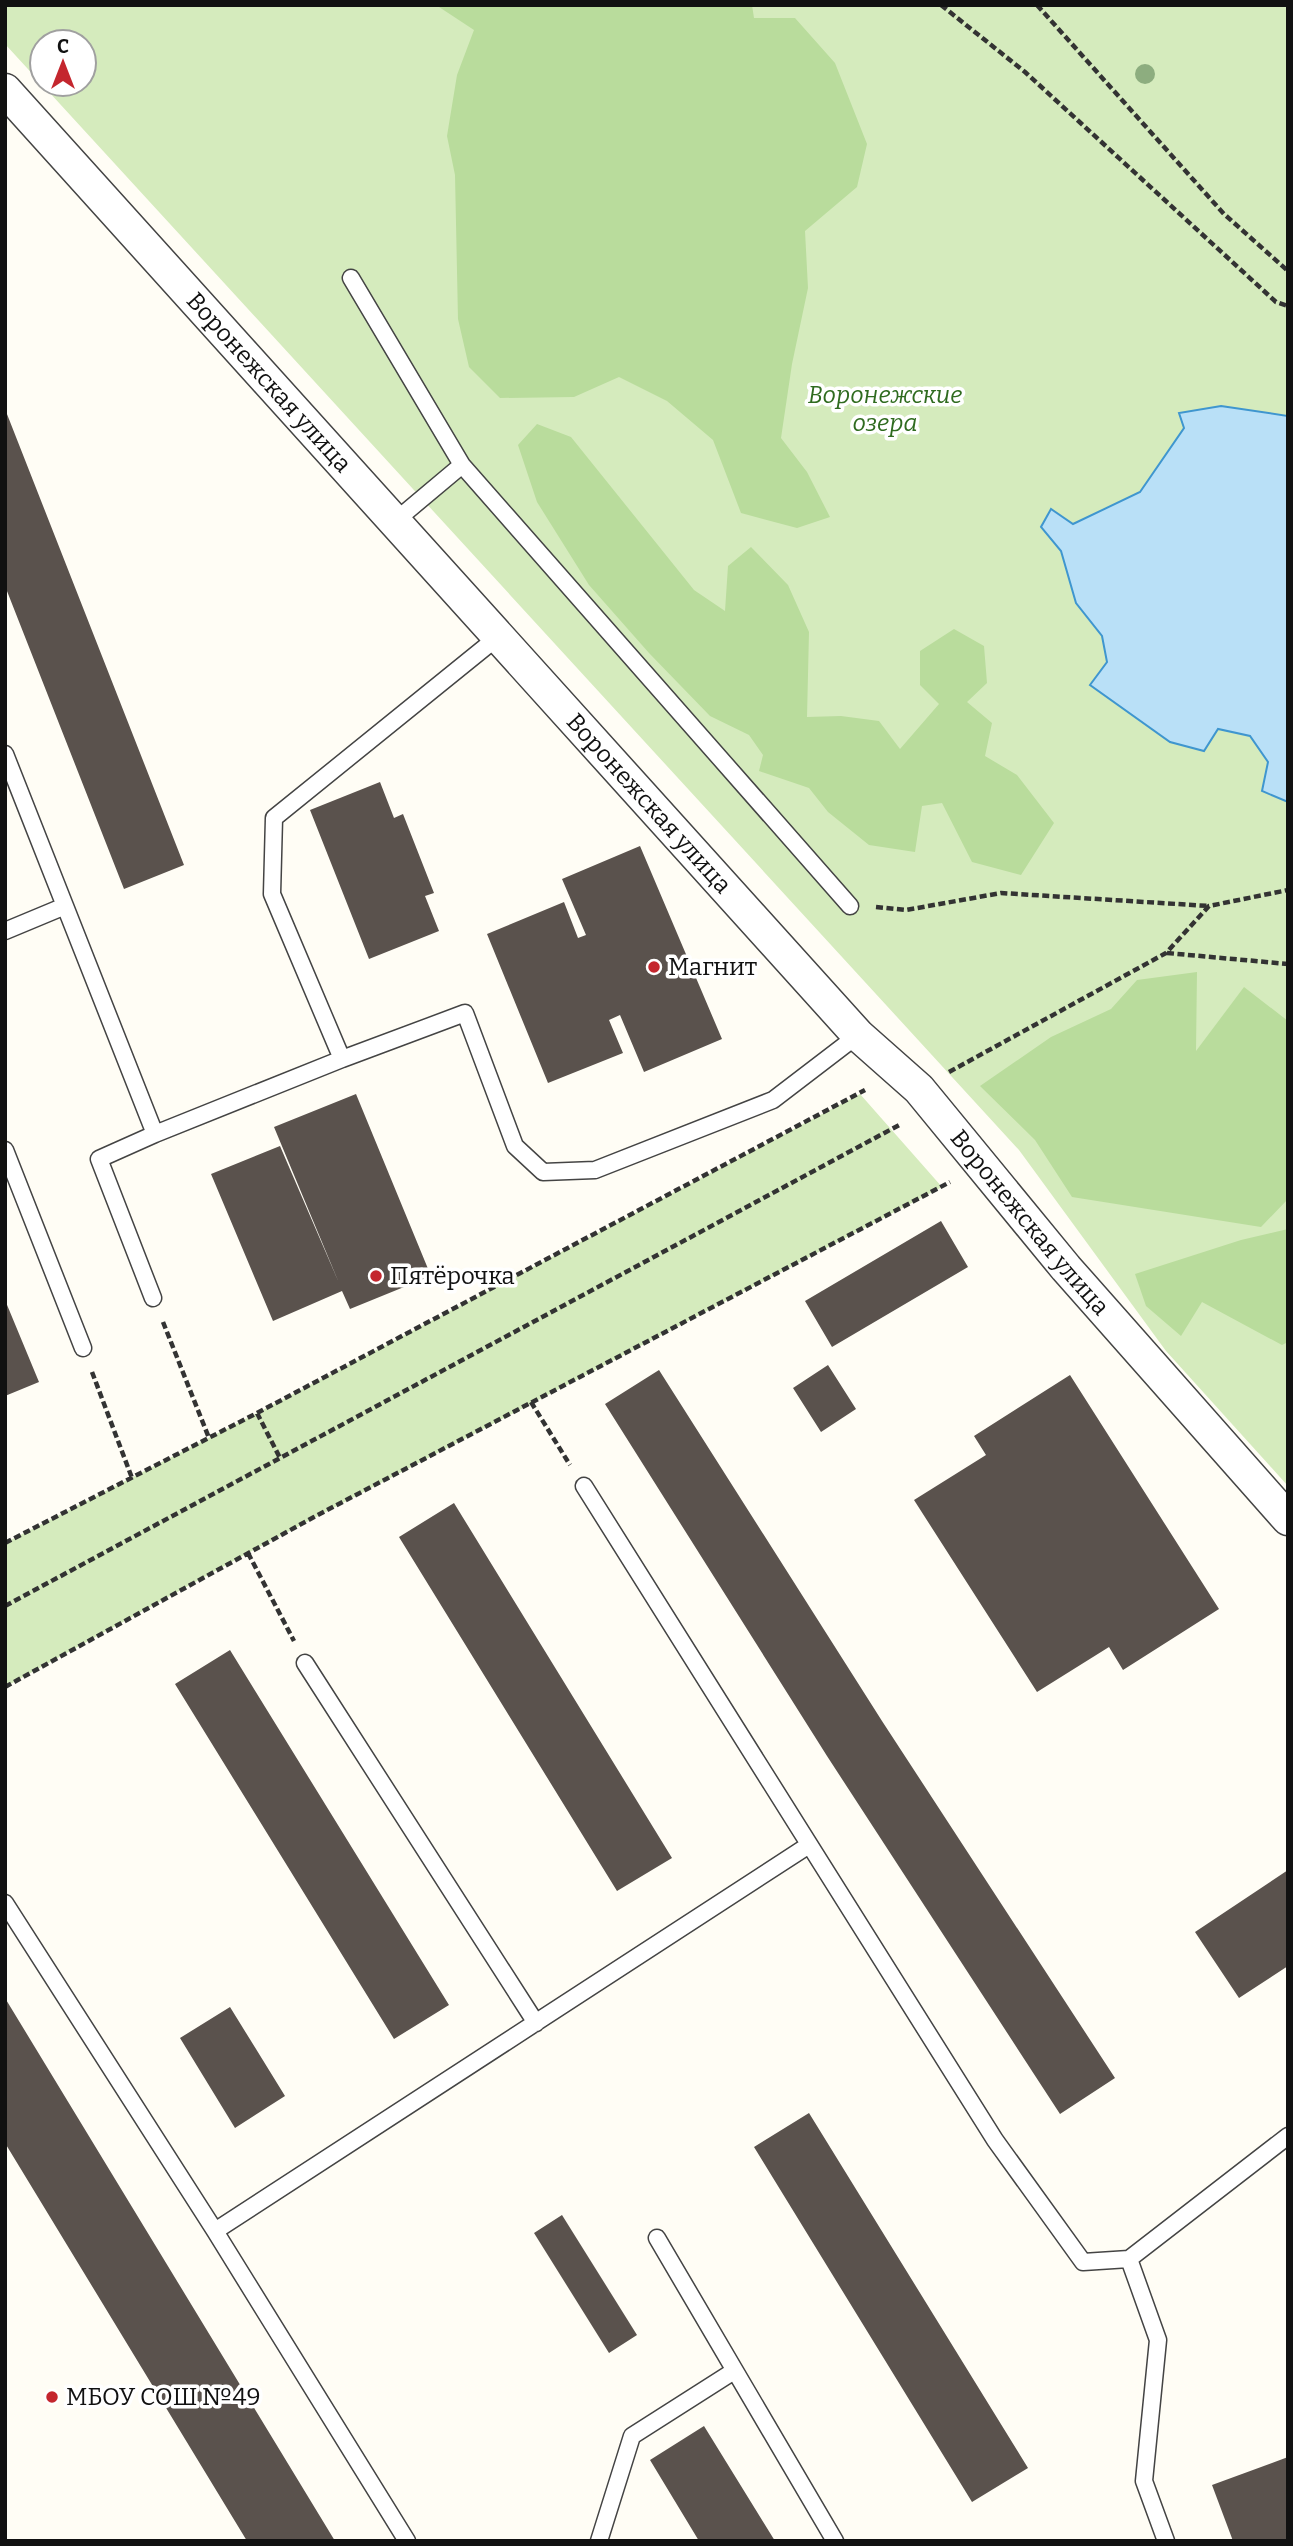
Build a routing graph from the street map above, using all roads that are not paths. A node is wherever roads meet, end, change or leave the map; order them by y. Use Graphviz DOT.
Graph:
graph roads {
  1 [pos="5,90"];
  2 [pos="351,278"];
  3 [pos="462,465"];
  4 [pos="394,522"];
  5 [pos="499,636"];
  6 [pos="5,754"];
  7 [pos="65,906"];
  8 [pos="849,906"];
  9 [pos="5,930"];
  10 [pos="858,1035"];
  11 [pos="342,1059"];
  12 [pos="155,1134"];
  13 [pos="5,1150"];
  14 [pos="153,1298"];
  15 [pos="83,1348"];
  16 [pos="584,1486"];
  17 [pos="1288,1519"];
  18 [pos="305,1663"];
  19 [pos="809,1845"];
  20 [pos="5,1903"];
  21 [pos="536,2023"];
  22 [pos="1288,2136"];
  23 [pos="215,2231"];
  24 [pos="657,2238"];
  25 [pos="1129,2259"];
  26 [pos="734,2371"];
  27 [pos="407,2541"];
  28 [pos="599,2541"];
  29 [pos="835,2541"];
  30 [pos="1166,2541"];
  1 -- 4 [label="street, Воронежская улица"];
  2 -- 3 [label="lane"];
  3 -- 4 [label="lane"];
  3 -- 8 [label="lane"];
  4 -- 5 [label="street, Воронежская улица"];
  5 -- 10 [label="street, Воронежская улица"];
  5 -- 11 [label="lane"];
  6 -- 7 [label="lane"];
  7 -- 9 [label="lane"];
  7 -- 12 [label="lane"];
  10 -- 11 [label="lane"];
  10 -- 17 [label="street, Воронежская улица"];
  11 -- 12 [label="lane"];
  12 -- 14 [label="lane"];
  13 -- 15 [label="lane"];
  16 -- 19 [label="lane"];
  18 -- 21 [label="lane"];
  19 -- 21 [label="lane"];
  19 -- 25 [label="lane"];
  20 -- 23 [label="lane"];
  21 -- 23 [label="lane"];
  22 -- 25 [label="lane"];
  23 -- 27 [label="lane"];
  24 -- 26 [label="lane"];
  25 -- 30 [label="lane"];
  26 -- 28 [label="lane"];
  26 -- 29 [label="lane"];
}
